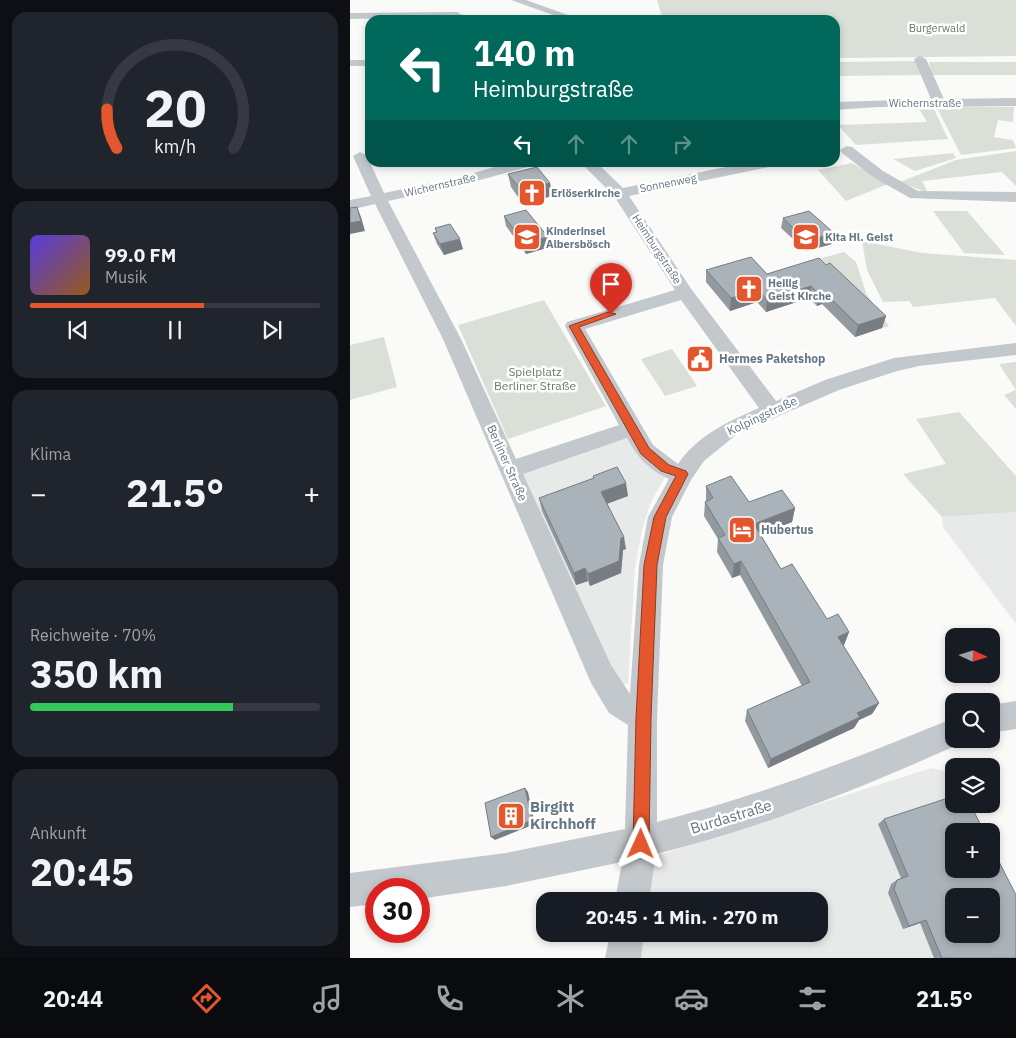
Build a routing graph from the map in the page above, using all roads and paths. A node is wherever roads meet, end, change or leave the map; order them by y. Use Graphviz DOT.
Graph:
graph roads {
  1 [pos="516,0"];
  2 [pos="457,14"];
  3 [pos="404,15"];
  4 [pos="562,15"];
  5 [pos="350,16"];
  6 [pos="365,16"];
  7 [pos="920,59"];
  8 [pos="350,63"];
  9 [pos="365,63"];
  10 [pos="939,102"];
  11 [pos="1016,102"];
  12 [pos="840,106"];
  13 [pos="841,148"];
  14 [pos="360,156"];
  15 [pos="510,167"];
  16 [pos="592,167"];
  17 [pos="749,167"];
  18 [pos="620,193"];
  19 [pos="1016,197"];
  20 [pos="378,200"];
  21 [pos="350,205"];
  22 [pos="685,292"];
  23 [pos="1016,349"];
  24 [pos="771,410"];
  25 [pos="633,428"];
  26 [pos="510,470"];
  27 [pos="682,474"];
  28 [pos="1016,715"];
  29 [pos="643,718"];
  30 [pos="1000,718"];
  31 [pos="945,737"];
  32 [pos="641,844"];
  33 [pos="350,890"];
  34 [pos="633,892"];
  35 [pos="626,942"];
  36 [pos="623,958"];
  1 -- 4 [label="street"];
  2 -- 3 [label="street"];
  5 -- 6 [label="street"];
  7 -- 10 [label="street"];
  8 -- 9 [label="street"];
  10 -- 11 [label="street, Wichernstraße"];
  10 -- 12 [label="street, Wichernstraße"];
  13 -- 19 [label="street"];
  14 -- 20 [label="street"];
  15 -- 20 [label="street, Wichernstraße"];
  16 -- 18 [label="street, Heimburgstraße"];
  17 -- 18 [label="street, Sonnenweg"];
  18 -- 22 [label="street, Heimburgstraße"];
  20 -- 21 [label="street, Wichernstraße"];
  20 -- 26 [label="street, Berliner Straße"];
  22 -- 24 [label="street, Heimburgstraße"];
  22 -- 25 [label="street, Heimburgstraße"];
  23 -- 24 [label="street, Kolpingstraße"];
  24 -- 27 [label="street, Kolpingstraße"];
  25 -- 26 [label="street"];
  25 -- 27 [label="street, Heimburgstraße"];
  26 -- 29 [label="street, Berliner Straße"];
  27 -- 29 [label="street, Kolpingstraße"];
  28 -- 30 [label="street"];
  29 -- 32 [label="street, Kolpingstraße"];
  31 -- 32 [label="street, Burdastraße"];
  32 -- 33 [label="street, Burdastraße"];
  32 -- 34 [label="street, Kolpingstraße"];
  35 -- 36 [label="street"];
}
